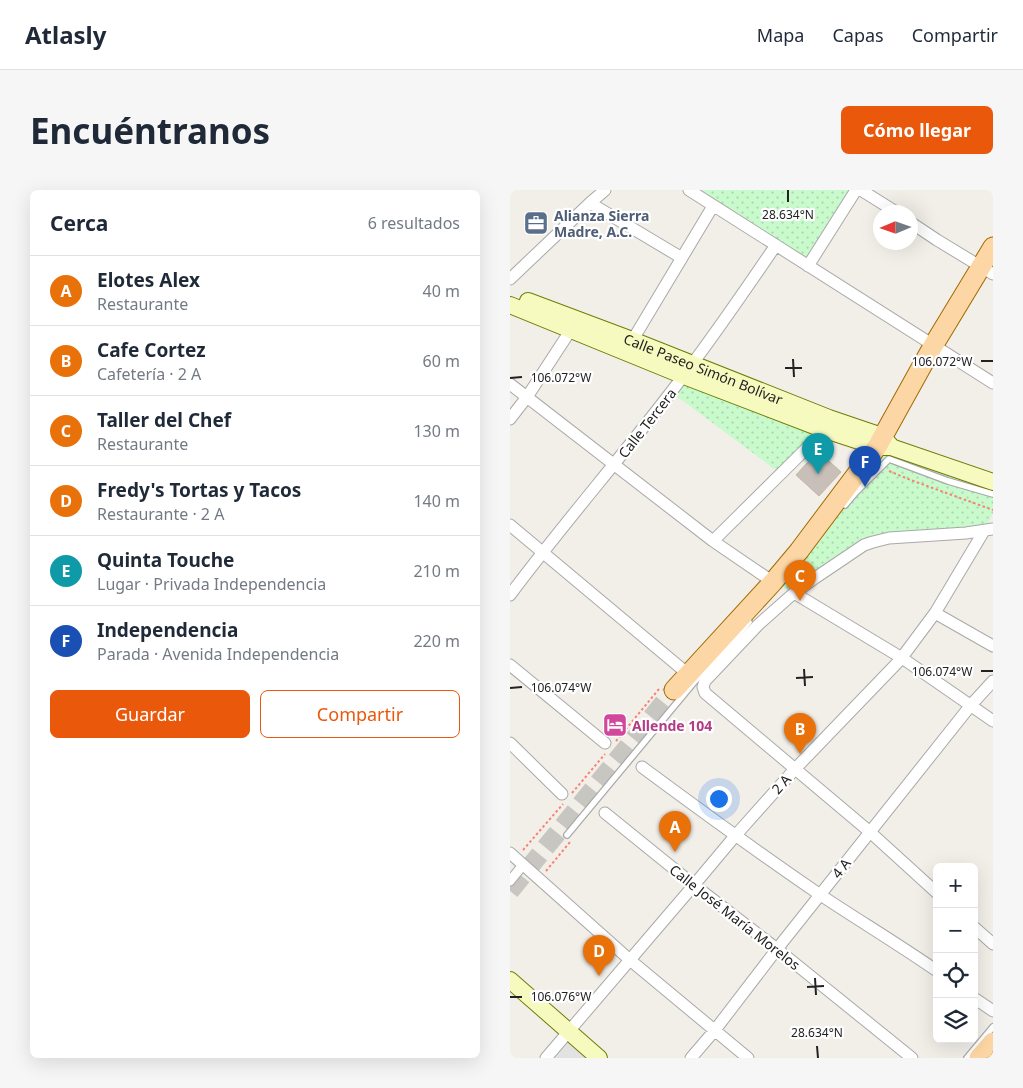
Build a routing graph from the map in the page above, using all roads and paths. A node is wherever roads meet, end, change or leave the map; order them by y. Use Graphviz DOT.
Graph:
graph roads {
  1 [pos="604,190"];
  2 [pos="688,190"];
  3 [pos="856,190"];
  4 [pos="861,190"];
  5 [pos="590,203"];
  6 [pos="885,205"];
  7 [pos="713,206"];
  8 [pos="918,228"];
  9 [pos="776,245"];
  10 [pos="993,247"];
  11 [pos="682,258"];
  12 [pos="808,266"];
  13 [pos="987,270"];
  14 [pos="510,280"];
  15 [pos="510,294"];
  16 [pos="510,305"];
  17 [pos="574,325"];
  18 [pos="629,346"];
  19 [pos="933,346"];
  20 [pos="688,370"];
  21 [pos="993,383"];
  22 [pos="510,384"];
  23 [pos="527,397"];
  24 [pos="510,418"];
  25 [pos="825,430"];
  26 [pos="883,443"];
  27 [pos="615,464"];
  28 [pos="881,467"];
  29 [pos="993,482"];
  30 [pos="993,494"];
  31 [pos="993,510"];
  32 [pos="839,512"];
  33 [pos="510,526"];
  34 [pos="988,530"];
  35 [pos="713,541"];
  36 [pos="542,552"];
  37 [pos="773,582"];
  38 [pos="794,593"];
  39 [pos="510,595"];
  40 [pos="935,613"];
  41 [pos="751,620"];
  42 [pos="993,646"];
  43 [pos="902,658"];
  44 [pos="510,665"];
  45 [pos="688,674"];
  46 [pos="993,681"];
  47 [pos="667,689"];
  48 [pos="971,705"];
  49 [pos="993,721"];
  50 [pos="510,743"];
  51 [pos="607,748"];
  52 [pos="642,767"];
  53 [pos="795,769"];
  54 [pos="562,794"];
  55 [pos="605,814"];
  56 [pos="870,832"];
  57 [pos="566,835"];
  58 [pos="735,836"];
  59 [pos="516,859"];
  60 [pos="510,881"];
  61 [pos="694,885"];
  62 [pos="933,889"];
  63 [pos="820,894"];
  64 [pos="978,931"];
  65 [pos="993,944"];
  66 [pos="777,948"];
  67 [pos="630,960"];
  68 [pos="933,968"];
  69 [pos="510,980"];
  70 [pos="978,1001"];
  71 [pos="993,1011"];
  72 [pos="993,1027"];
  73 [pos="715,1030"];
  74 [pos="574,1039"];
  75 [pos="993,1042"];
  76 [pos="546,1058"];
  77 [pos="599,1058"];
  78 [pos="691,1058"];
  79 [pos="748,1058"];
  80 [pos="912,1058"];
  81 [pos="967,1058"];
  82 [pos="979,1058"];
  1 -- 5 [label="street"];
  2 -- 7 [label="street"];
  3 -- 12 [label="street"];
  4 -- 6 [label="street"];
  5 -- 11 [label="street"];
  5 -- 14 [label="street"];
  7 -- 9 [label="street"];
  7 -- 11 [label="street"];
  8 -- 13 [label="street"];
  9 -- 12 [label="street"];
  9 -- 20 [label="street, Calle Tercera"];
  10 -- 13 [label="main road"];
  11 -- 18 [label="street"];
  12 -- 19 [label="street"];
  13 -- 19 [label="main road"];
  15 -- 17 [label="main road, Calle Paseo Simón Bolívar"];
  16 -- 17 [label="main road, Calle Paseo Simón Bolívar"];
  17 -- 18 [label="main road, Calle Paseo Simón Bolívar"];
  17 -- 23 [label="street"];
  18 -- 20 [label="main road, Calle Paseo Simón Bolívar"];
  19 -- 21 [label="street"];
  19 -- 26 [label="main road"];
  20 -- 25 [label="main road, Calle Paseo Simón Bolívar"];
  20 -- 26 [label="main road, Calle Paseo Simón Bolívar"];
  20 -- 27 [label="street, Calle Tercera"];
  22 -- 23 [label="street"];
  23 -- 24 [label="street"];
  23 -- 27 [label="street"];
  25 -- 26 [label="main road, Calle Paseo Simón Bolívar"];
  25 -- 35 [label="street"];
  26 -- 29 [label="main road, Calle Paseo Simón Bolívar"];
  26 -- 37 [label="main road"];
  27 -- 35 [label="street"];
  27 -- 36 [label="street, Calle Tercera"];
  28 -- 30 [label="lane"];
  28 -- 31 [label="path"];
  28 -- 32 [label="lane"];
  33 -- 36 [label="street"];
  34 -- 38 [label="street"];
  34 -- 40 [label="street, 2 A"];
  35 -- 37 [label="street"];
  36 -- 39 [label="street, Calle Tercera"];
  36 -- 45 [label="street"];
  37 -- 45 [label="main road"];
  38 -- 43 [label="street"];
  38 -- 53 [label="street"];
  40 -- 42 [label="street"];
  40 -- 43 [label="street, 2 A"];
  41 -- 57 [label="lane"];
  43 -- 48 [label="street"];
  43 -- 53 [label="street, 2 A"];
  44 -- 51 [label="street"];
  45 -- 47 [label="main road"];
  46 -- 48 [label="street, 4 A"];
  47 -- 51 [label="path"];
  48 -- 49 [label="street"];
  48 -- 56 [label="street, 4 A"];
  50 -- 54 [label="street"];
  51 -- 59 [label="path"];
  52 -- 58 [label="street"];
  53 -- 56 [label="street"];
  53 -- 58 [label="street, 2 A"];
  55 -- 61 [label="street, Calle José María Morelos"];
  56 -- 62 [label="street"];
  56 -- 63 [label="street, 4 A"];
  58 -- 61 [label="street, 2 A"];
  58 -- 63 [label="street"];
  59 -- 60 [label="street"];
  59 -- 67 [label="street"];
  61 -- 66 [label="street, Calle José María Morelos"];
  61 -- 67 [label="street, 2 A"];
  63 -- 66 [label="street, 4 A"];
  63 -- 68 [label="street"];
  64 -- 65 [label="street"];
  66 -- 73 [label="street, 4 A"];
  66 -- 80 [label="street, Calle José María Morelos"];
  67 -- 73 [label="street"];
  67 -- 74 [label="street, 2 A"];
  69 -- 74 [label="main road"];
  70 -- 71 [label="street"];
  72 -- 81 [label="lane"];
  73 -- 78 [label="street, 4 A"];
  73 -- 79 [label="street"];
  74 -- 76 [label="street, 2 A"];
  74 -- 77 [label="main road"];
  75 -- 82 [label="main road"];
}
